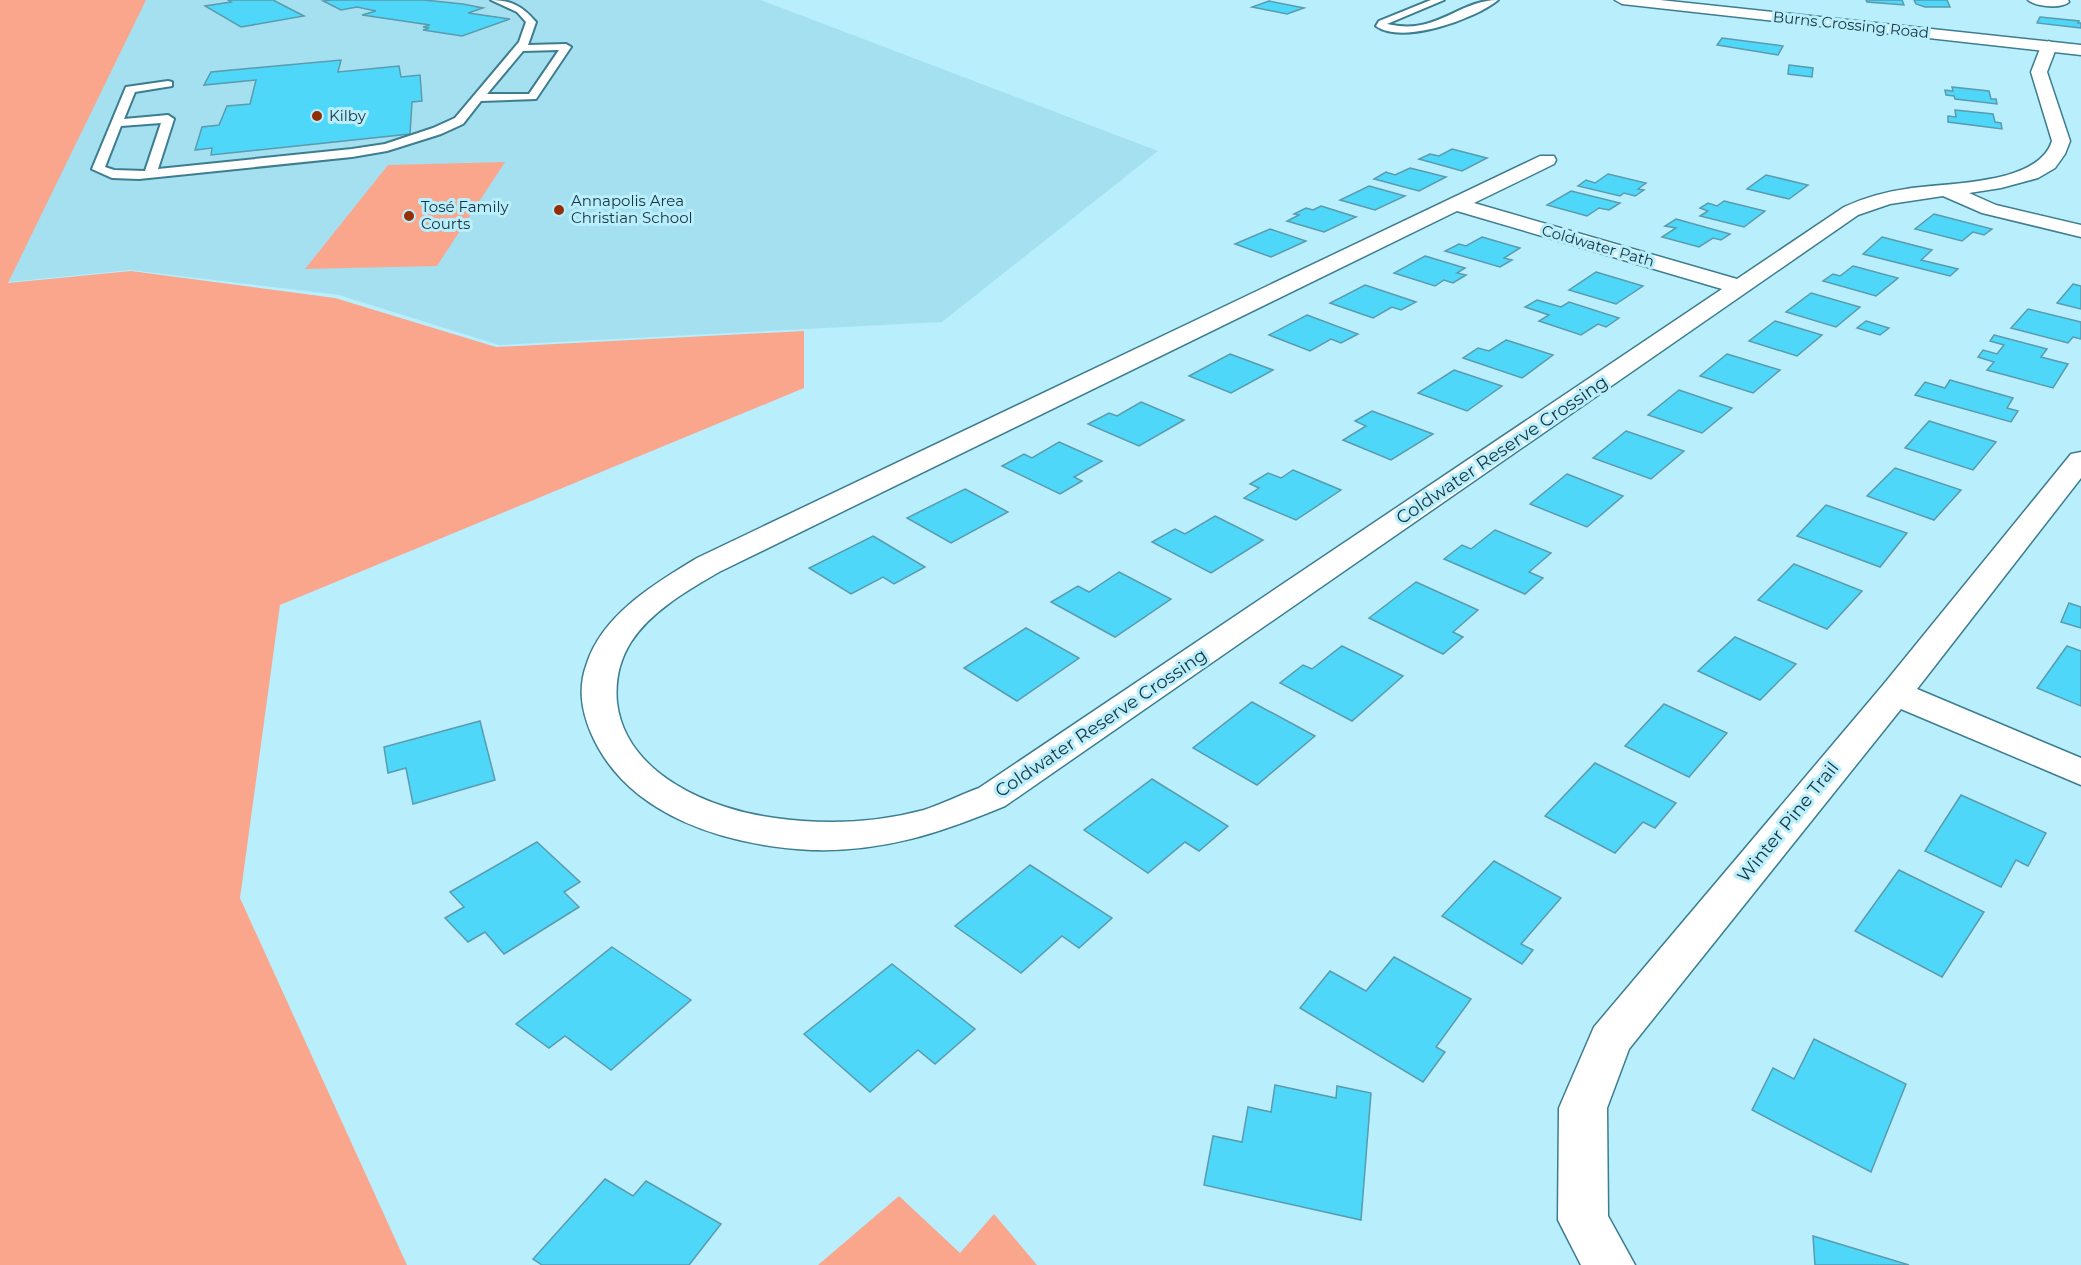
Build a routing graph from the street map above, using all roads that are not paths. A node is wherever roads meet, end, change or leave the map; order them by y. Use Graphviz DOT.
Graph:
graph roads {
  1 [pos="496,0"];
  2 [pos="1439,0"];
  3 [pos="1492,0"];
  4 [pos="1622,0"];
  5 [pos="2035,0"];
  6 [pos="2065,3"];
  7 [pos="2049,46"];
  8 [pos="520,48"];
  9 [pos="2081,50"];
  10 [pos="168,84"];
  11 [pos="478,98"];
  12 [pos="117,123"];
  13 [pos="1547,160"];
  14 [pos="150,174"];
  15 [pos="1946,191"];
  16 [pos="1455,204"];
  17 [pos="2081,231"];
  18 [pos="1741,287"];
  19 [pos="2081,460"];
  20 [pos="1895,693"];
  21 [pos="2081,772"];
  22 [pos="1609,1265"];
  1 -- 8 [label="lane"];
  2 -- 3 [label="lane"];
  4 -- 7 [label="street, Burns Crossing Road"];
  5 -- 6 [label="street"];
  7 -- 9 [label="street, Burns Crossing Road"];
  7 -- 15 [label="street, Coldwater Reserve Crossing"];
  8 -- 11 [label="lane"];
  8 -- 11 [label="lane"];
  10 -- 12 [label="lane"];
  11 -- 14 [label="lane"];
  12 -- 14 [label="lane"];
  12 -- 14 [label="lane"];
  13 -- 16 [label="street, Coldwater Reserve Crossing"];
  15 -- 17 [label="street"];
  15 -- 18 [label="street, Coldwater Reserve Crossing"];
  16 -- 18 [label="street, Coldwater Path"];
  16 -- 18 [label="street, Coldwater Reserve Crossing"];
  19 -- 20 [label="street, Winter Pine Trail"];
  20 -- 21 [label="street"];
  20 -- 22 [label="street, Winter Pine Trail"];
}
